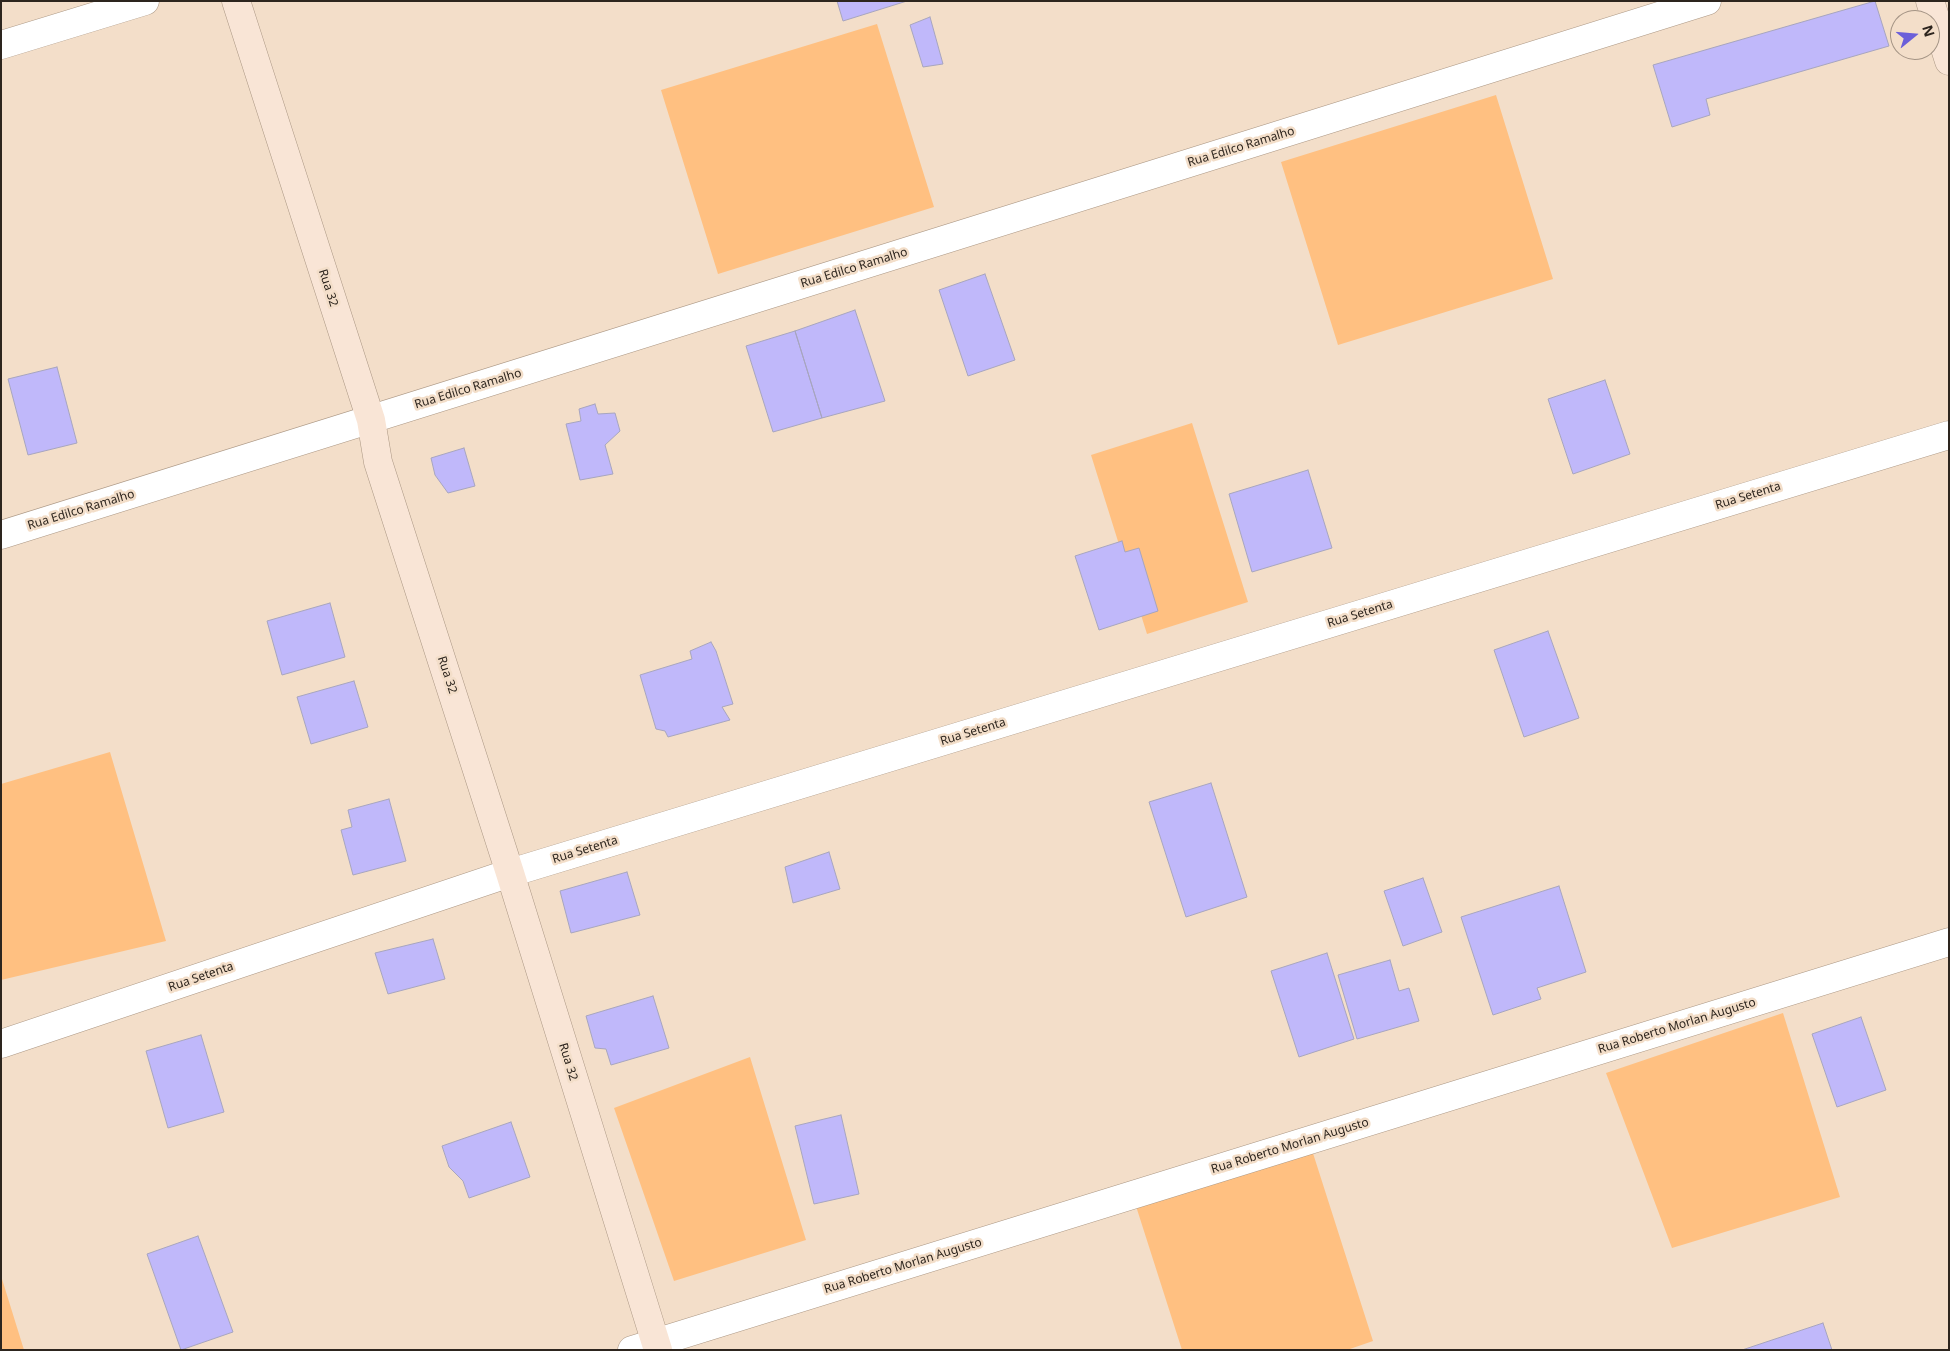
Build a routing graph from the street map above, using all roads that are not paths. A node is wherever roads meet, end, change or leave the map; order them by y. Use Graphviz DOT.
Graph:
graph roads {
  1 [pos="145,1"];
  2 [pos="236,1"];
  3 [pos="1707,1"];
  4 [pos="1930,1"];
  5 [pos="1,45"];
  6 [pos="1949,61"];
  7 [pos="371,420"];
  8 [pos="1949,435"];
  9 [pos="1,535"];
  10 [pos="510,873"];
  11 [pos="1949,942"];
  12 [pos="1,1044"];
  13 [pos="648,1347"];
  1 -- 5 [label="street"];
  2 -- 7 [label="main road, Rua 32"];
  3 -- 7 [label="street, Rua Edilco Ramalho"];
  4 -- 6 [label="main road"];
  7 -- 9 [label="street, Rua Edilco Ramalho"];
  7 -- 10 [label="main road, Rua 32"];
  8 -- 10 [label="street, Rua Setenta"];
  10 -- 12 [label="street, Rua Setenta"];
  10 -- 13 [label="main road, Rua 32"];
  11 -- 13 [label="street, Rua Roberto Morlan Augusto"];
}
